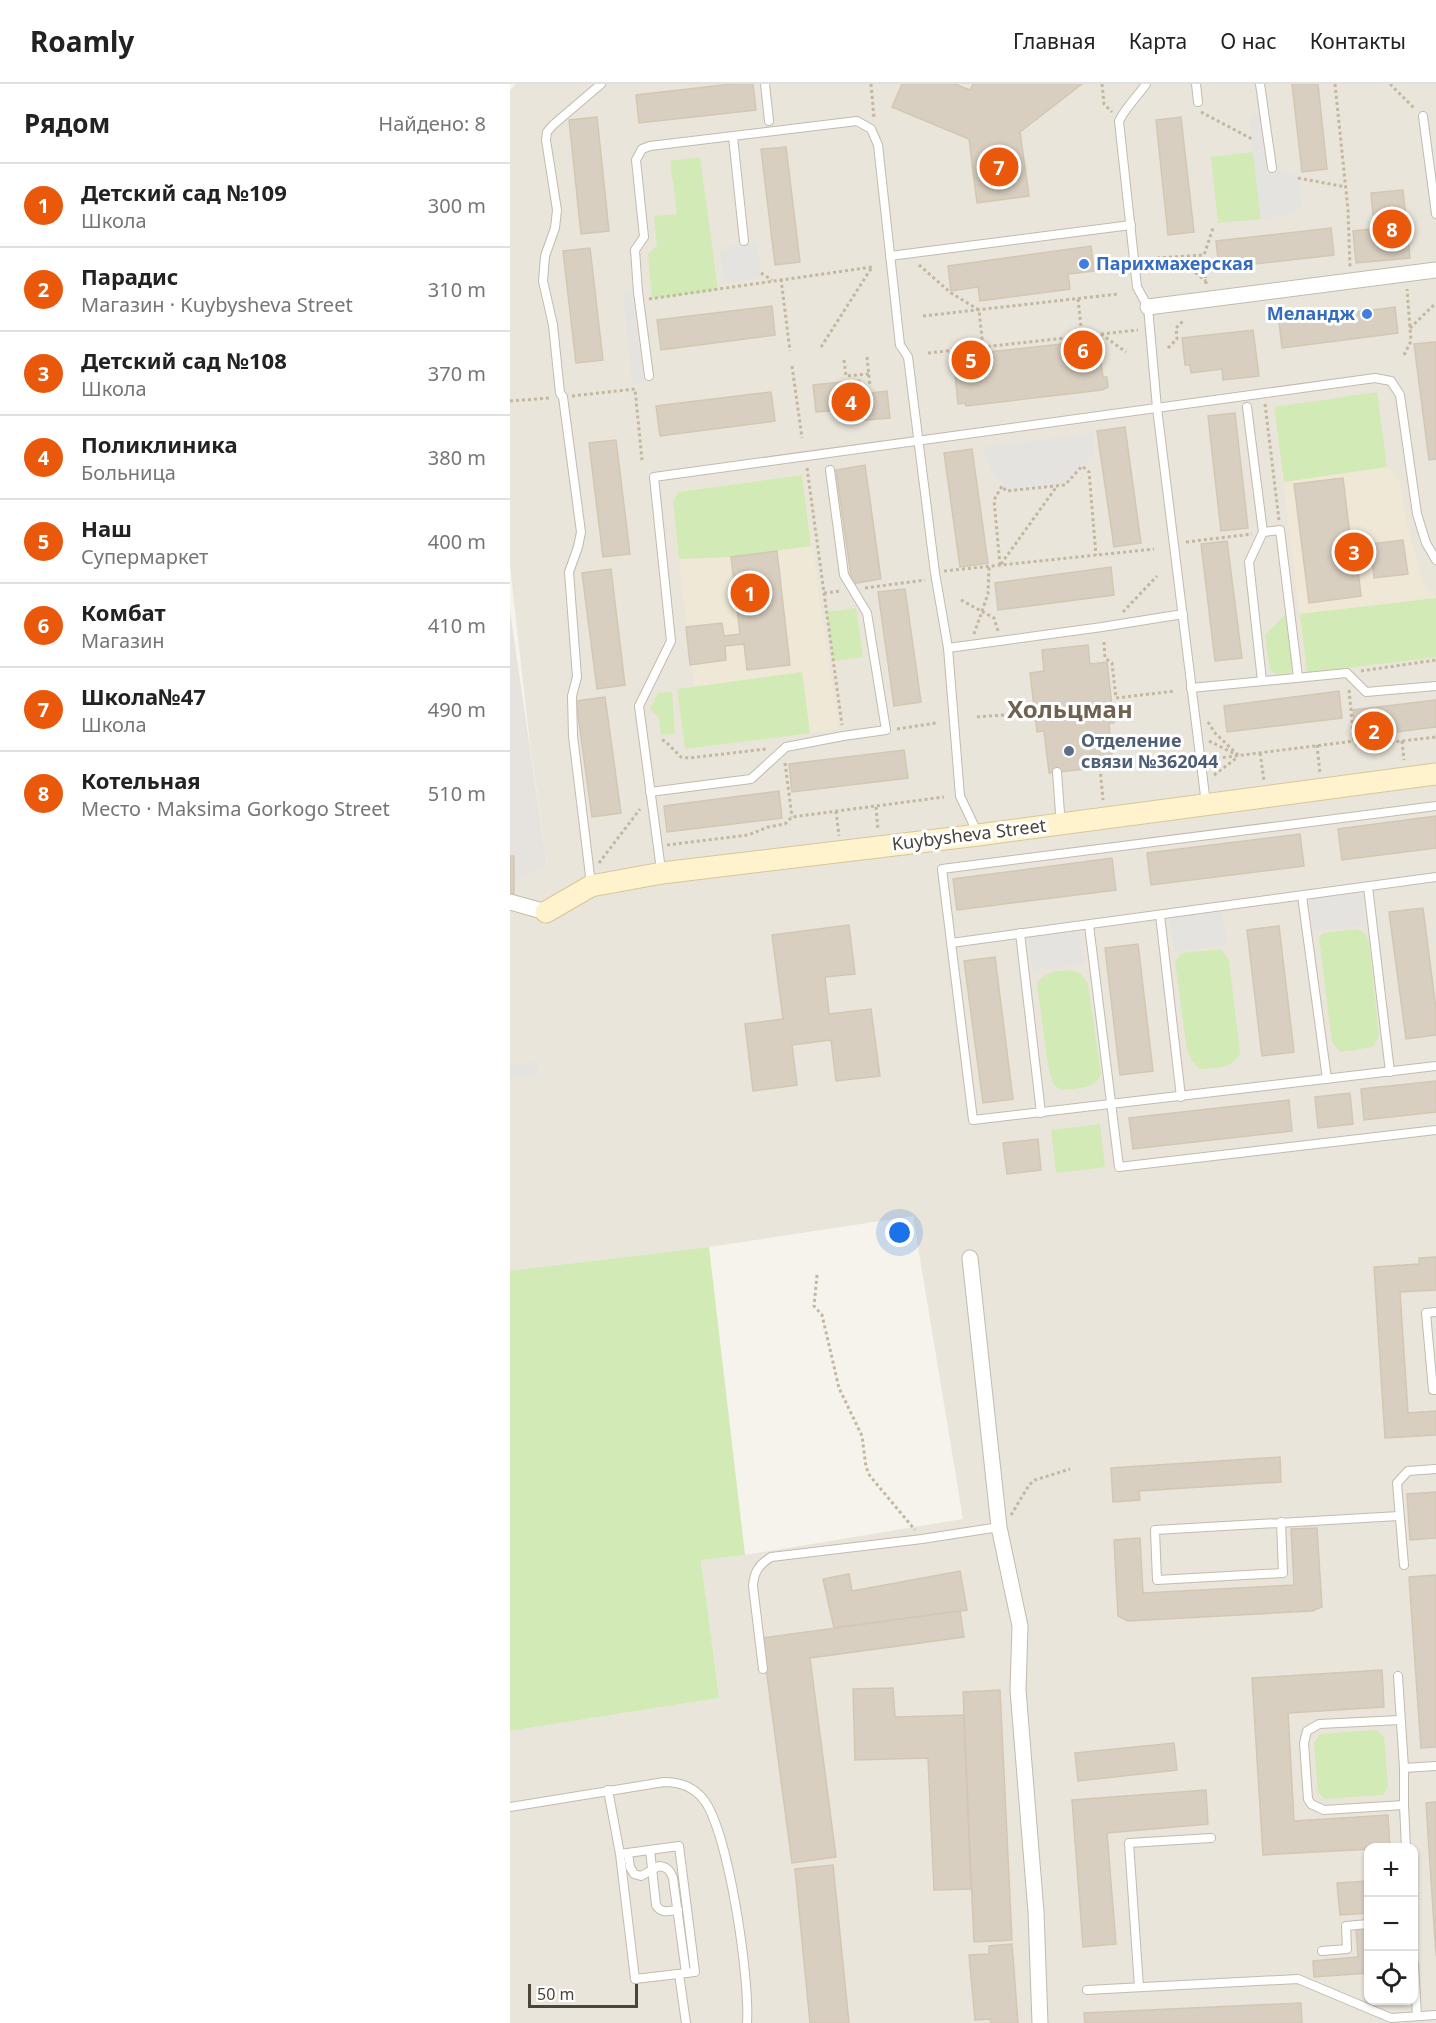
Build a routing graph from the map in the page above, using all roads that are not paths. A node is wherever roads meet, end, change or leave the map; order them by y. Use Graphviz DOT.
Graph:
graph roads {
  1 [pos="602,84"];
  2 [pos="765,84"];
  3 [pos="1146,84"];
  4 [pos="1196,84"];
  5 [pos="1260,84"];
  6 [pos="1198,102"];
  7 [pos="1423,116"];
  8 [pos="769,121"];
  9 [pos="733,137"];
  10 [pos="1272,168"];
  11 [pos="1436,214"];
  12 [pos="1131,225"];
  13 [pos="744,241"];
  14 [pos="890,256"];
  15 [pos="1436,270"];
  16 [pos="1148,307"];
  17 [pos="649,376"];
  18 [pos="1247,407"];
  19 [pos="1157,408"];
  20 [pos="918,441"];
  21 [pos="830,471"];
  22 [pos="1263,532"];
  23 [pos="1436,560"];
  24 [pos="1183,614"];
  25 [pos="948,648"];
  26 [pos="1298,677"];
  27 [pos="1262,681"];
  28 [pos="1436,686"];
  29 [pos="1191,688"];
  30 [pos="1057,772"];
  31 [pos="1436,774"];
  32 [pos="650,792"];
  33 [pos="1206,804"];
  34 [pos="1436,806"];
  35 [pos="1060,813"];
  36 [pos="978,835"];
  37 [pos="662,873"];
  38 [pos="1436,877"];
  39 [pos="593,878"];
  40 [pos="1368,887"];
  41 [pos="1302,896"];
  42 [pos="510,902"];
  43 [pos="546,912"];
  44 [pos="1160,915"];
  45 [pos="1089,924"];
  46 [pos="1020,933"];
  47 [pos="951,943"];
  48 [pos="1436,1066"];
  49 [pos="1390,1072"];
  50 [pos="1327,1079"];
  51 [pos="1181,1097"];
  52 [pos="1112,1105"];
  53 [pos="1041,1113"];
  54 [pos="1436,1130"];
  55 [pos="970,1258"];
  56 [pos="1436,1312"];
  57 [pos="1436,1390"];
  58 [pos="1436,1468"];
  59 [pos="1399,1516"];
  60 [pos="1281,1522"];
  61 [pos="999,1527"];
  62 [pos="1404,1565"];
  63 [pos="763,1669"];
  64 [pos="1398,1676"];
  65 [pos="1400,1720"];
  66 [pos="1436,1766"];
  67 [pos="1404,1768"];
  68 [pos="608,1790"];
  69 [pos="1404,1805"];
  70 [pos="510,1807"];
  71 [pos="1210,1838"];
  72 [pos="1406,1843"];
  73 [pos="650,1850"];
  74 [pos="624,1853"];
  75 [pos="652,1868"];
  76 [pos="678,1910"];
  77 [pos="1364,1924"];
  78 [pos="1322,1952"];
  79 [pos="682,1973"];
  80 [pos="1139,1987"];
  81 [pos="1087,1990"];
  82 [pos="1416,2005"];
  83 [pos="1436,2015"];
  84 [pos="1417,2016"];
  85 [pos="686,2023"];
  86 [pos="747,2023"];
  87 [pos="1040,2023"];
  1 -- 39 [label="lane"];
  2 -- 8 [label="lane"];
  3 -- 12 [label="lane"];
  4 -- 6 [label="lane"];
  5 -- 10 [label="lane"];
  7 -- 11 [label="lane"];
  9 -- 13 [label="lane"];
  9 -- 14 [label="lane"];
  9 -- 17 [label="lane"];
  12 -- 14 [label="lane"];
  12 -- 16 [label="lane"];
  14 -- 20 [label="lane"];
  15 -- 16 [label="street"];
  16 -- 19 [label="lane"];
  18 -- 22 [label="lane"];
  19 -- 20 [label="lane"];
  19 -- 23 [label="lane"];
  19 -- 24 [label="lane"];
  20 -- 25 [label="lane"];
  20 -- 32 [label="lane"];
  21 -- 32 [label="lane"];
  22 -- 26 [label="lane"];
  22 -- 27 [label="lane"];
  24 -- 25 [label="lane"];
  24 -- 29 [label="lane"];
  25 -- 36 [label="lane"];
  26 -- 27 [label="lane"];
  26 -- 28 [label="lane"];
  27 -- 29 [label="lane"];
  29 -- 33 [label="lane"];
  30 -- 35 [label="lane"];
  31 -- 33 [label="street, Kuybysheva Street"];
  32 -- 37 [label="lane"];
  33 -- 36 [label="street, Kuybysheva Street"];
  34 -- 47 [label="lane"];
  36 -- 37 [label="street, Kuybysheva Street"];
  37 -- 39 [label="street, Kuybysheva Street"];
  38 -- 40 [label="lane"];
  39 -- 43 [label="street, Kuybysheva Street"];
  40 -- 41 [label="lane"];
  40 -- 49 [label="lane"];
  41 -- 44 [label="lane"];
  41 -- 50 [label="lane"];
  42 -- 43 [label="street, Kuybysheva Street"];
  44 -- 45 [label="lane"];
  44 -- 51 [label="lane"];
  45 -- 46 [label="lane"];
  45 -- 52 [label="lane"];
  46 -- 47 [label="lane"];
  46 -- 53 [label="lane"];
  47 -- 53 [label="lane"];
  48 -- 49 [label="lane"];
  49 -- 50 [label="lane"];
  50 -- 51 [label="lane"];
  51 -- 52 [label="lane"];
  52 -- 53 [label="lane"];
  52 -- 54 [label="lane"];
  55 -- 61 [label="street"];
  56 -- 57 [label="lane"];
  58 -- 59 [label="lane"];
  59 -- 60 [label="lane"];
  59 -- 62 [label="lane"];
  60 -- 60 [label="lane"];
  61 -- 63 [label="lane"];
  61 -- 87 [label="street"];
  64 -- 65 [label="lane"];
  65 -- 67 [label="lane"];
  65 -- 69 [label="lane"];
  66 -- 67 [label="lane"];
  67 -- 69 [label="lane"];
  68 -- 70 [label="lane"];
  68 -- 74 [label="lane"];
  68 -- 86 [label="lane"];
  69 -- 72 [label="lane"];
  71 -- 80 [label="lane"];
  73 -- 74 [label="lane"];
  73 -- 75 [label="lane"];
  73 -- 79 [label="lane"];
  74 -- 75 [label="lane"];
  74 -- 79 [label="lane"];
  75 -- 76 [label="lane"];
  75 -- 76 [label="lane"];
  76 -- 79 [label="lane"];
  77 -- 78 [label="lane"];
  79 -- 85 [label="lane"];
  80 -- 81 [label="lane"];
  80 -- 84 [label="lane"];
  82 -- 84 [label="lane"];
  83 -- 84 [label="lane"];
}
